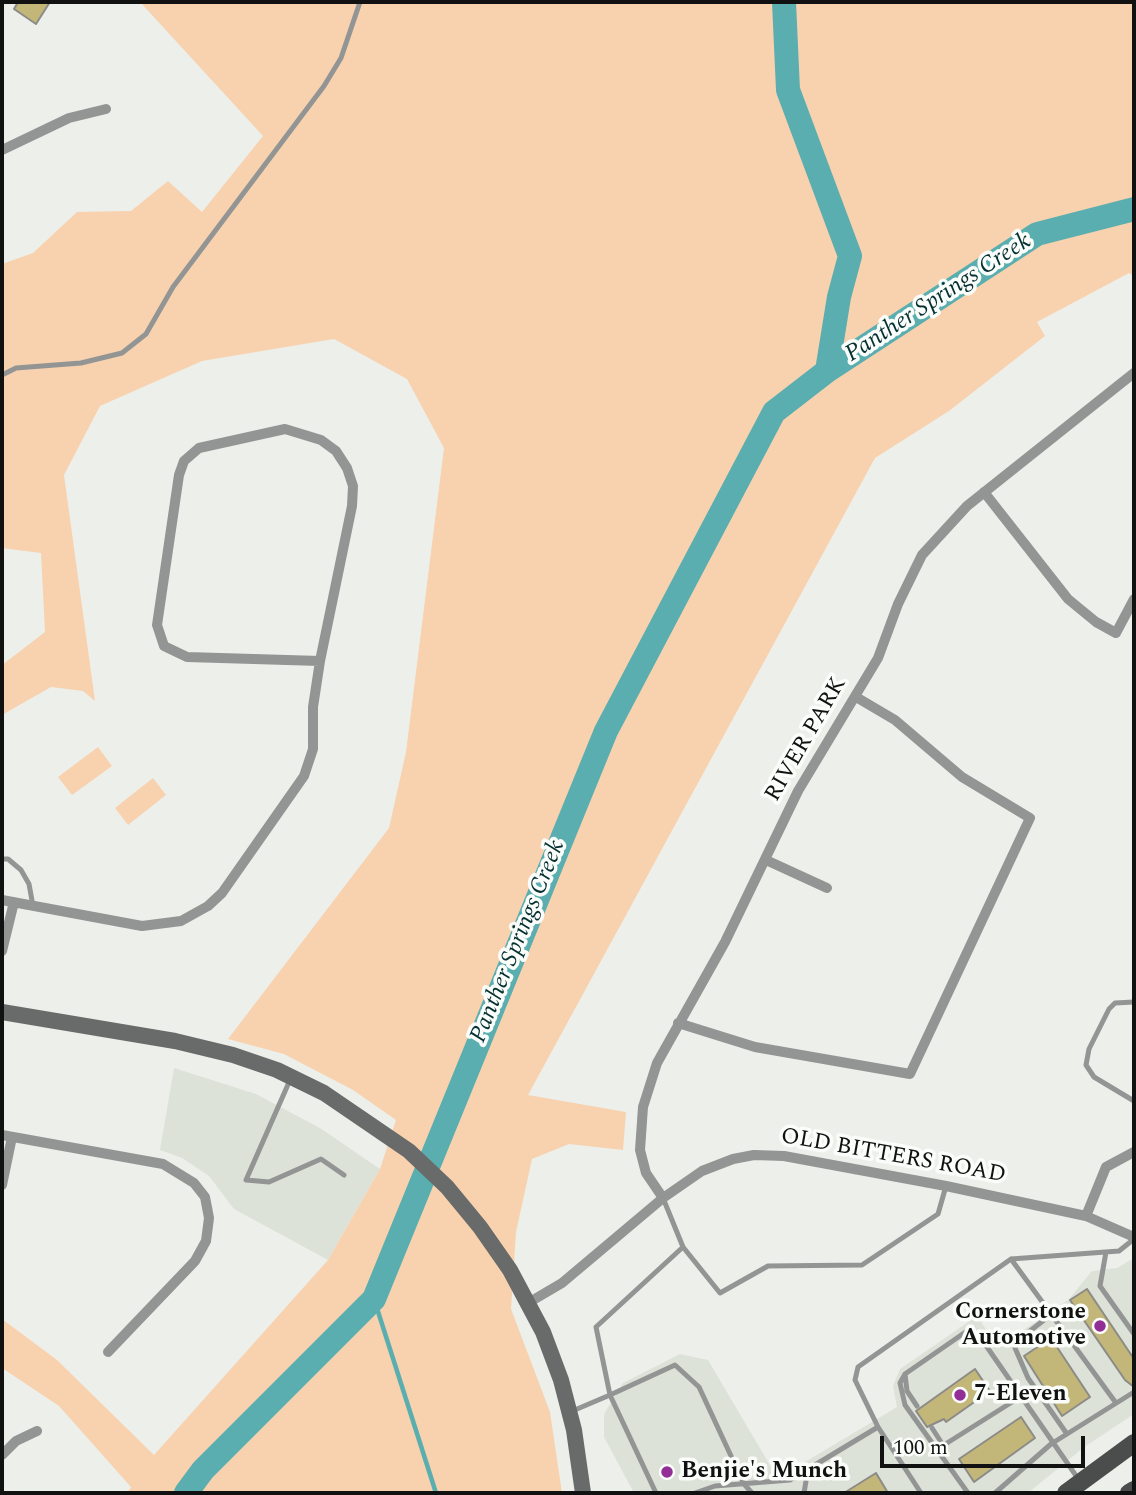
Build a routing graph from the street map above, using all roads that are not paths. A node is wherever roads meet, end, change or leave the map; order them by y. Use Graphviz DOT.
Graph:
graph roads {
  1 [pos="360,2"];
  2 [pos="106,109"];
  3 [pos="2,149"];
  4 [pos="1134,373"];
  5 [pos="2,375"];
  6 [pos="984,492"];
  7 [pos="1134,599"];
  8 [pos="320,661"];
  9 [pos="856,697"];
  10 [pos="2,859"];
  11 [pos="766,860"];
  12 [pos="827,888"];
  13 [pos="2,900"];
  14 [pos="14,902"];
  15 [pos="33,906"];
  16 [pos="2,951"];
  17 [pos="1134,1002"];
  18 [pos="2,1012"];
  19 [pos="678,1023"];
  20 [pos="291,1077"];
  21 [pos="1134,1101"];
  22 [pos="7,1136"];
  23 [pos="1134,1152"];
  24 [pos="344,1175"];
  25 [pos="2,1185"];
  26 [pos="946,1186"];
  27 [pos="663,1198"];
  28 [pos="1086,1216"];
  29 [pos="1134,1238"];
  30 [pos="683,1247"];
  31 [pos="1106,1252"];
  32 [pos="1011,1259"];
  33 [pos="528,1303"];
  34 [pos="1052,1314"];
  35 [pos="1134,1334"];
  36 [pos="108,1352"];
  37 [pos="905,1374"];
  38 [pos="1134,1392"];
  39 [pos="610,1395"];
  40 [pos="1020,1397"];
  41 [pos="1116,1403"];
  42 [pos="916,1406"];
  43 [pos="569,1412"];
  44 [pos="878,1427"];
  45 [pos="932,1428"];
  46 [pos="37,1431"];
  47 [pos="1067,1434"];
  48 [pos="1134,1443"];
  49 [pos="1051,1444"];
  50 [pos="943,1445"];
  51 [pos="936,1450"];
  52 [pos="2,1455"];
  53 [pos="808,1469"];
  54 [pos="744,1484"];
  55 [pos="1074,1488"];
  56 [pos="1134,1490"];
  57 [pos="583,1493"];
  58 [pos="656,1493"];
  59 [pos="695,1493"];
  60 [pos="752,1493"];
  61 [pos="804,1493"];
  62 [pos="921,1493"];
  63 [pos="968,1493"];
  64 [pos="995,1493"];
  65 [pos="1129,1493"];
  1 -- 5 [label="lane"];
  2 -- 3 [label="street"];
  4 -- 6 [label="street, RIVER PARK"];
  6 -- 7 [label="street"];
  6 -- 9 [label="street, RIVER PARK"];
  8 -- 8 [label="street"];
  8 -- 15 [label="street"];
  9 -- 11 [label="street, RIVER PARK"];
  9 -- 19 [label="street"];
  10 -- 15 [label="lane"];
  11 -- 12 [label="street"];
  11 -- 19 [label="street, RIVER PARK"];
  13 -- 14 [label="street"];
  14 -- 15 [label="street"];
  14 -- 16 [label="street"];
  17 -- 21 [label="lane"];
  18 -- 20 [label="main road"];
  19 -- 27 [label="street, RIVER PARK"];
  20 -- 24 [label="lane"];
  20 -- 33 [label="main road"];
  22 -- 25 [label="street"];
  22 -- 36 [label="street"];
  23 -- 28 [label="street"];
  26 -- 27 [label="street, OLD BITTERS ROAD"];
  26 -- 28 [label="street, OLD BITTERS ROAD"];
  26 -- 30 [label="lane"];
  27 -- 30 [label="lane"];
  27 -- 33 [label="street, OLD BITTERS ROAD"];
  28 -- 29 [label="street, OLD BITTERS ROAD"];
  29 -- 31 [label="lane"];
  30 -- 39 [label="lane"];
  31 -- 32 [label="lane"];
  31 -- 35 [label="lane"];
  32 -- 34 [label="lane"];
  32 -- 44 [label="lane"];
  33 -- 43 [label="main road"];
  34 -- 41 [label="lane"];
  34 -- 47 [label="lane"];
  37 -- 40 [label="lane"];
  37 -- 42 [label="lane"];
  37 -- 51 [label="lane"];
  38 -- 41 [label="lane"];
  39 -- 43 [label="lane"];
  39 -- 54 [label="lane"];
  39 -- 58 [label="lane"];
  40 -- 49 [label="lane"];
  40 -- 50 [label="lane"];
  41 -- 47 [label="lane"];
  43 -- 57 [label="main road"];
  44 -- 53 [label="lane"];
  44 -- 62 [label="lane"];
  45 -- 50 [label="lane"];
  46 -- 52 [label="street"];
  47 -- 49 [label="lane"];
  48 -- 55 [label="main road"];
  49 -- 55 [label="lane"];
  49 -- 64 [label="lane"];
  50 -- 51 [label="lane"];
  51 -- 63 [label="lane"];
  53 -- 54 [label="lane"];
  53 -- 61 [label="lane"];
  54 -- 59 [label="lane"];
  54 -- 60 [label="lane"];
  56 -- 65 [label="main road"];
}
